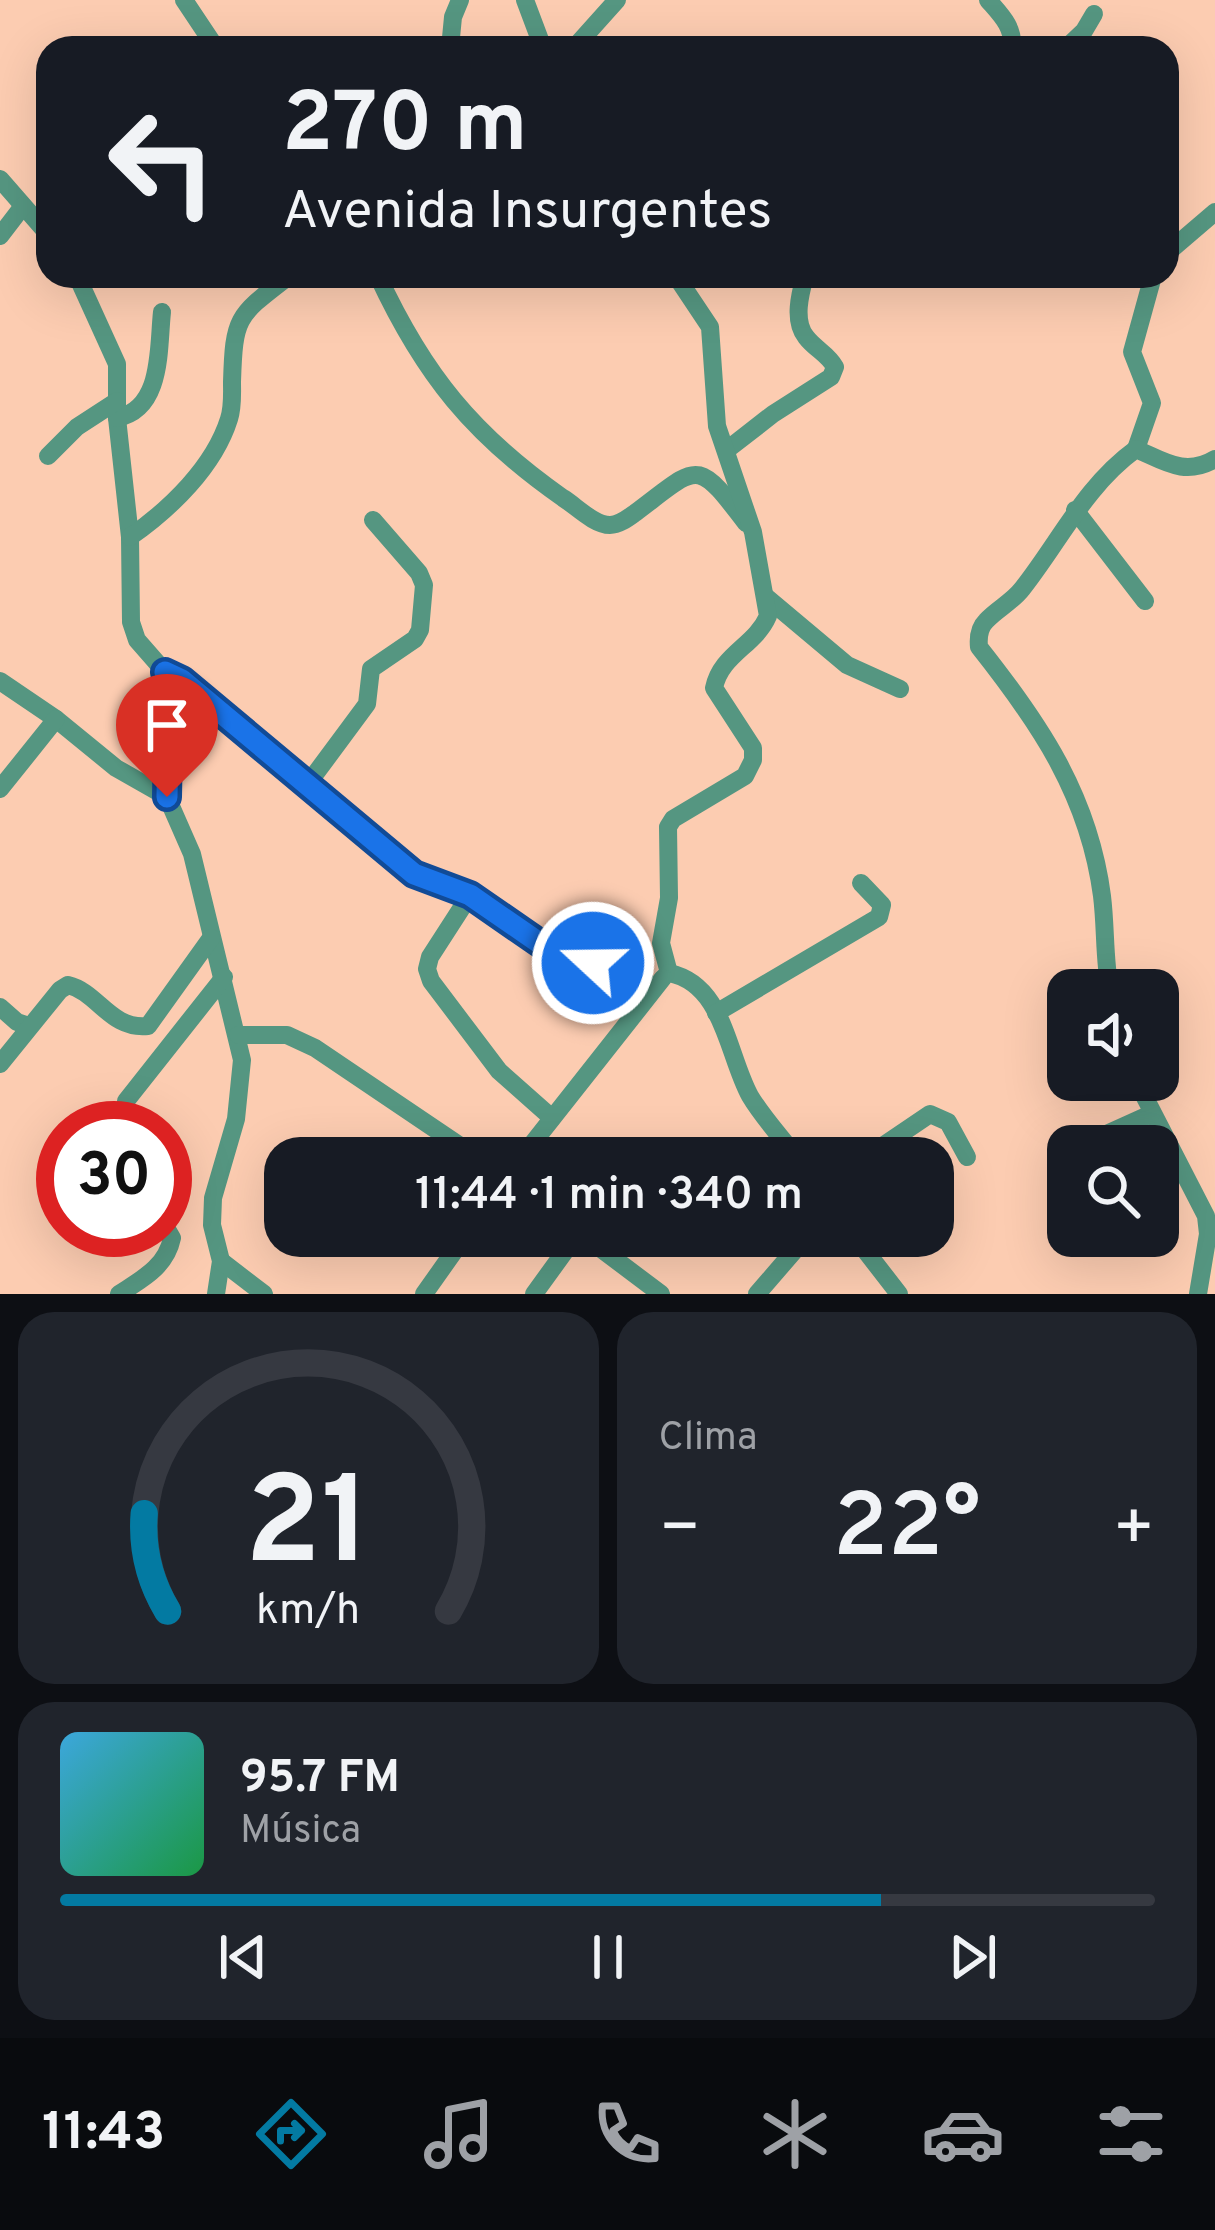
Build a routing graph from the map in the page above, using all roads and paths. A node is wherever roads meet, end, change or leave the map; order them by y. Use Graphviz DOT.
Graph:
graph roads {
  1 [pos="184,0"];
  2 [pos="460,0"];
  3 [pos="525,0"];
  4 [pos="617,0"];
  5 [pos="988,0"];
  6 [pos="1094,14"];
  7 [pos="208,36"];
  8 [pos="451,36"];
  9 [pos="538,36"];
  10 [pos="585,36"];
  11 [pos="1013,36"];
  12 [pos="1079,36"];
  13 [pos="0,179"];
  14 [pos="23,206"];
  15 [pos="1215,212"];
  16 [pos="36,221"];
  17 [pos="0,236"];
  18 [pos="1179,243"];
  19 [pos="82,288"];
  20 [pos="273,288"];
  21 [pos="384,288"];
  22 [pos="684,288"];
  23 [pos="804,288"];
  24 [pos="1150,288"];
  25 [pos="162,312"];
  26 [pos="117,410"];
  27 [pos="728,449"];
  28 [pos="1136,449"];
  29 [pos="48,455"];
  30 [pos="1215,459"];
  31 [pos="1076,510"];
  32 [pos="373,520"];
  33 [pos="753,532"];
  34 [pos="130,537"];
  35 [pos="766,597"];
  36 [pos="1145,601"];
  37 [pos="165,672"];
  38 [pos="900,689"];
  39 [pos="4,692"];
  40 [pos="56,718"];
  41 [pos="307,784"];
  42 [pos="0,789"];
  43 [pos="167,797"];
  44 [pos="861,883"];
  45 [pos="470,895"];
  46 [pos="211,938"];
  47 [pos="1108,969"];
  48 [pos="224,977"];
  49 [pos="661,980"];
  50 [pos="0,1007"];
  51 [pos="716,1013"];
  52 [pos="29,1026"];
  53 [pos="238,1035"];
  54 [pos="0,1064"];
  55 [pos="126,1101"];
  56 [pos="1145,1101"];
  57 [pos="1151,1114"];
  58 [pos="552,1118"];
  59 [pos="1127,1125"];
  60 [pos="447,1137"];
  61 [pos="537,1137"];
  62 [pos="781,1137"];
  63 [pos="897,1137"];
  64 [pos="967,1156"];
  65 [pos="1212,1231"];
  66 [pos="165,1257"];
  67 [pos="450,1257"];
  68 [pos="563,1257"];
  69 [pos="603,1257"];
  70 [pos="789,1257"];
  71 [pos="870,1257"];
  72 [pos="221,1261"];
  73 [pos="1204,1286"];
  74 [pos="637,1287"];
  75 [pos="118,1294"];
  76 [pos="216,1294"];
  77 [pos="264,1294"];
  78 [pos="424,1294"];
  79 [pos="534,1294"];
  80 [pos="662,1294"];
  81 [pos="757,1294"];
  82 [pos="899,1294"];
  1 -- 7 [label="street"];
  2 -- 8 [label="street"];
  3 -- 9 [label="street"];
  4 -- 10 [label="street"];
  5 -- 11 [label="street"];
  6 -- 12 [label="street"];
  13 -- 14 [label="street"];
  14 -- 16 [label="street"];
  14 -- 17 [label="street"];
  15 -- 18 [label="street"];
  19 -- 26 [label="street"];
  20 -- 34 [label="street"];
  21 -- 33 [label="street"];
  22 -- 27 [label="street"];
  23 -- 27 [label="street"];
  24 -- 28 [label="street"];
  25 -- 26 [label="street"];
  26 -- 29 [label="street"];
  26 -- 34 [label="street"];
  27 -- 33 [label="street"];
  28 -- 30 [label="street"];
  28 -- 31 [label="street"];
  31 -- 36 [label="street"];
  31 -- 47 [label="street"];
  32 -- 41 [label="street"];
  33 -- 35 [label="street"];
  34 -- 37 [label="street"];
  35 -- 38 [label="street"];
  35 -- 49 [label="street"];
  37 -- 41 [label="street"];
  37 -- 43 [label="street"];
  39 -- 40 [label="street"];
  40 -- 42 [label="street"];
  40 -- 43 [label="street"];
  41 -- 45 [label="street"];
  43 -- 46 [label="street"];
  44 -- 51 [label="street"];
  45 -- 49 [label="street"];
  45 -- 58 [label="street"];
  46 -- 48 [label="street"];
  46 -- 52 [label="street"];
  48 -- 53 [label="street"];
  48 -- 55 [label="street"];
  49 -- 51 [label="street"];
  49 -- 58 [label="street"];
  50 -- 52 [label="street"];
  51 -- 62 [label="street"];
  52 -- 54 [label="street"];
  53 -- 60 [label="street"];
  53 -- 72 [label="street"];
  56 -- 57 [label="street"];
  57 -- 59 [label="street"];
  57 -- 65 [label="street"];
  58 -- 61 [label="street"];
  63 -- 64 [label="street"];
  65 -- 73 [label="street"];
  66 -- 75 [label="street"];
  67 -- 78 [label="street"];
  68 -- 79 [label="street"];
  69 -- 74 [label="street"];
  70 -- 81 [label="street"];
  71 -- 82 [label="street"];
  72 -- 76 [label="street"];
  72 -- 77 [label="street"];
  74 -- 80 [label="street"];
}
